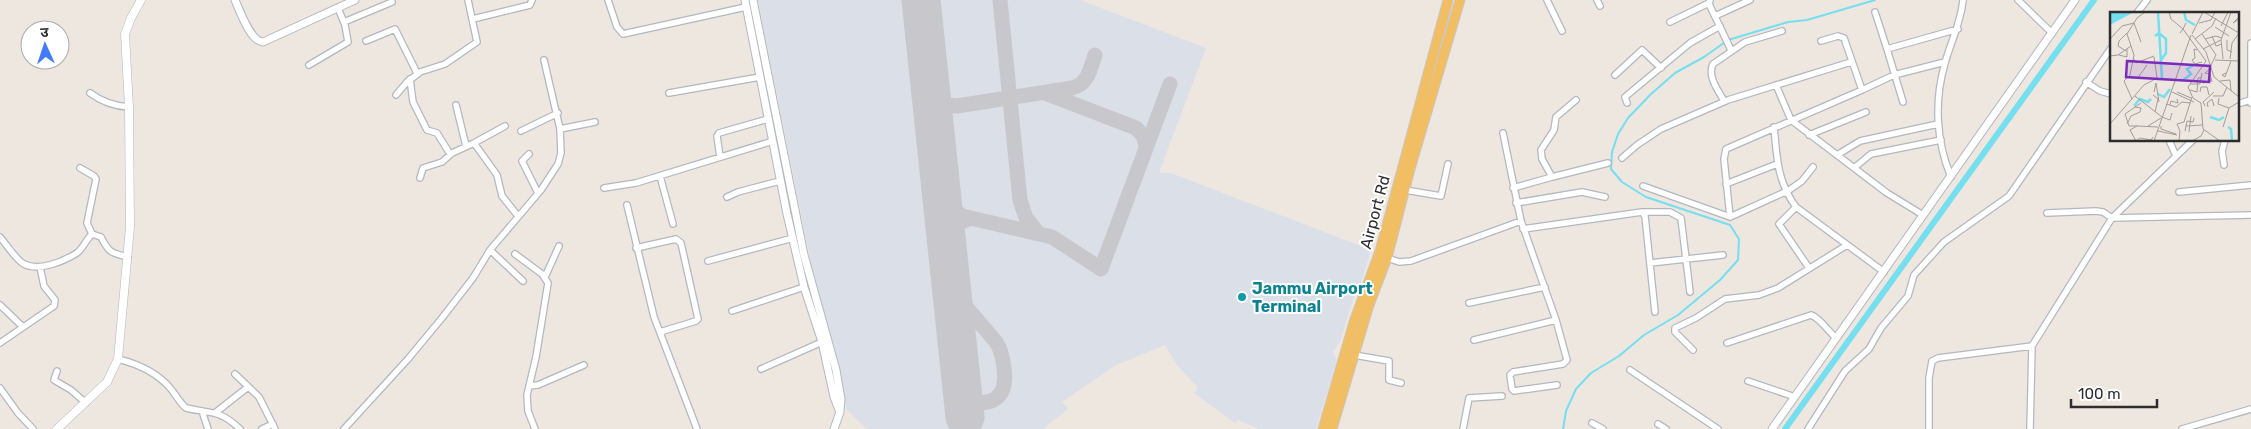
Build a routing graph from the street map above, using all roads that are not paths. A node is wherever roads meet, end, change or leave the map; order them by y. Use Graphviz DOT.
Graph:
graph roads {
  1 [pos="141,0"];
  2 [pos="235,0"];
  3 [pos="355,0"];
  4 [pos="468,0"];
  5 [pos="532,0"];
  6 [pos="608,0"];
  7 [pos="753,0"];
  8 [pos="1448,0"];
  9 [pos="1460,0"];
  10 [pos="1547,0"];
  11 [pos="1597,0"];
  12 [pos="1750,0"];
  13 [pos="1963,0"];
  14 [pos="2018,0"];
  15 [pos="2075,0"];
  16 [pos="2147,0"];
  17 [pos="1709,1"];
  18 [pos="392,2"];
  19 [pos="745,4"];
  20 [pos="1600,6"];
  21 [pos="338,8"];
  22 [pos="1875,12"];
  23 [pos="2138,12"];
  24 [pos="1716,16"];
  25 [pos="473,19"];
  26 [pos="344,22"];
  27 [pos="1670,22"];
  28 [pos="1720,26"];
  29 [pos="1958,29"];
  30 [pos="1562,31"];
  31 [pos="1782,31"];
  32 [pos="2052,33"];
  33 [pos="1821,40"];
  34 [pos="366,41"];
  35 [pos="2251,43"];
  36 [pos="1731,49"];
  37 [pos="1887,49"];
  38 [pos="2110,49"];
  39 [pos="544,60"];
  40 [pos="1851,62"];
  41 [pos="1945,62"];
  42 [pos="309,65"];
  43 [pos="1661,68"];
  44 [pos="418,73"];
  45 [pos="1615,75"];
  46 [pos="1894,75"];
  47 [pos="760,77"];
  48 [pos="410,78"];
  49 [pos="2086,82"];
  50 [pos="1776,85"];
  51 [pos="1862,90"];
  52 [pos="90,92"];
  53 [pos="670,93"];
  54 [pos="2110,94"];
  55 [pos="396,95"];
  56 [pos="1576,100"];
  57 [pos="2251,101"];
  58 [pos="1724,102"];
  59 [pos="1902,102"];
  60 [pos="1627,103"];
  61 [pos="2238,104"];
  62 [pos="456,105"];
  63 [pos="129,107"];
  64 [pos="1866,112"];
  65 [pos="558,113"];
  66 [pos="768,119"];
  67 [pos="1791,120"];
  68 [pos="595,122"];
  69 [pos="1938,124"];
  70 [pos="505,126"];
  71 [pos="1774,127"];
  72 [pos="560,129"];
  73 [pos="521,132"];
  74 [pos="1503,133"];
  75 [pos="1809,135"];
  76 [pos="1941,140"];
  77 [pos="773,141"];
  78 [pos="2169,141"];
  79 [pos="2192,141"];
  80 [pos="2225,141"];
  81 [pos="474,143"];
  82 [pos="466,146"];
  83 [pos="451,154"];
  84 [pos="529,154"];
  85 [pos="1837,155"];
  86 [pos="2176,156"];
  87 [pos="720,157"];
  88 [pos="1622,158"];
  89 [pos="1608,163"];
  90 [pos="1448,164"];
  91 [pos="1777,164"];
  92 [pos="2224,165"];
  93 [pos="1813,167"];
  94 [pos="80,168"];
  95 [pos="1854,168"];
  96 [pos="660,176"];
  97 [pos="1951,177"];
  98 [pos="420,178"];
  99 [pos="1552,178"];
  100 [pos="780,181"];
  101 [pos="1726,184"];
  102 [pos="2251,184"];
  103 [pos="1643,186"];
  104 [pos="604,188"];
  105 [pos="1513,188"];
  106 [pos="1405,190"];
  107 [pos="1785,192"];
  108 [pos="2179,192"];
  109 [pos="538,193"];
  110 [pos="727,197"];
  111 [pos="1605,197"];
  112 [pos="1516,204"];
  113 [pos="627,205"];
  114 [pos="1796,206"];
  115 [pos="1642,212"];
  116 [pos="2048,213"];
  117 [pos="1924,215"];
  118 [pos="518,216"];
  119 [pos="2251,216"];
  120 [pos="1730,217"];
  121 [pos="2112,218"];
  122 [pos="1521,221"];
  123 [pos="673,224"];
  124 [pos="1523,229"];
  125 [pos="92,234"];
  126 [pos="0,237"];
  127 [pos="793,238"];
  128 [pos="1847,245"];
  129 [pos="559,246"];
  130 [pos="636,248"];
  131 [pos="490,250"];
  132 [pos="515,254"];
  133 [pos="1723,255"];
  134 [pos="128,257"];
  135 [pos="1387,258"];
  136 [pos="1686,259"];
  137 [pos="708,261"];
  138 [pos="1650,263"];
  139 [pos="40,267"];
  140 [pos="1810,268"];
  141 [pos="1884,272"];
  142 [pos="545,277"];
  143 [pos="523,280"];
  144 [pos="804,287"];
  145 [pos="1545,287"];
  146 [pos="1690,292"];
  147 [pos="1469,303"];
  148 [pos="0,305"];
  149 [pos="732,311"];
  150 [pos="1655,312"];
  151 [pos="1556,320"];
  152 [pos="23,327"];
  153 [pos="660,332"];
  154 [pos="1836,338"];
  155 [pos="1474,340"];
  156 [pos="822,342"];
  157 [pos="1727,342"];
  158 [pos="0,343"];
  159 [pos="2032,346"];
  160 [pos="1693,350"];
  161 [pos="1354,355"];
  162 [pos="118,359"];
  163 [pos="584,366"];
  164 [pos="761,369"];
  165 [pos="1630,370"];
  166 [pos="58,371"];
  167 [pos="235,374"];
  168 [pos="1748,381"];
  169 [pos="1401,383"];
  170 [pos="1557,385"];
  171 [pos="529,386"];
  172 [pos="248,387"];
  173 [pos="0,388"];
  174 [pos="1502,396"];
  175 [pos="1794,397"];
  176 [pos="3,398"];
  177 [pos="86,403"];
  178 [pos="2251,409"];
  179 [pos="202,410"];
  180 [pos="840,412"];
  181 [pos="215,413"];
  182 [pos="1592,424"];
  183 [pos="1658,424"];
  184 [pos="274,427"];
  185 [pos="33,429"];
  186 [pos="58,429"];
  187 [pos="208,429"];
  188 [pos="240,429"];
  189 [pos="262,429"];
  190 [pos="344,429"];
  191 [pos="535,429"];
  192 [pos="697,429"];
  193 [pos="834,429"];
  194 [pos="1323,429"];
  195 [pos="1332,429"];
  196 [pos="1463,429"];
  197 [pos="1603,429"];
  198 [pos="1666,429"];
  199 [pos="1718,429"];
  200 [pos="1772,429"];
  201 [pos="1808,429"];
  202 [pos="1928,429"];
  203 [pos="2030,429"];
  204 [pos="2182,429"];
  1 -- 63 [label="main road"];
  2 -- 21 [label="street"];
  3 -- 21 [label="street"];
  4 -- 25 [label="street"];
  5 -- 25 [label="street"];
  6 -- 19 [label="street"];
  7 -- 180 [label="street"];
  8 -- 194 [label="main road, Airport Rd"];
  9 -- 106 [label="main road"];
  10 -- 30 [label="street"];
  11 -- 20 [label="street"];
  12 -- 24 [label="street"];
  13 -- 29 [label="street"];
  14 -- 32 [label="street"];
  15 -- 32 [label="street"];
  16 -- 23 [label="street"];
  17 -- 24 [label="street"];
  17 -- 27 [label="street"];
  18 -- 26 [label="street"];
  19 -- 47 [label="street"];
  21 -- 26 [label="street"];
  22 -- 37 [label="street"];
  24 -- 28 [label="street"];
  25 -- 44 [label="street"];
  26 -- 42 [label="street"];
  28 -- 36 [label="street"];
  28 -- 43 [label="street"];
  29 -- 37 [label="street"];
  29 -- 41 [label="street"];
  31 -- 36 [label="street"];
  32 -- 97 [label="street"];
  33 -- 40 [label="street"];
  34 -- 44 [label="street"];
  35 -- 57 [label="street"];
  36 -- 58 [label="street"];
  37 -- 46 [label="street"];
  38 -- 49 [label="street"];
  39 -- 65 [label="street"];
  40 -- 50 [label="street"];
  40 -- 51 [label="street"];
  41 -- 46 [label="street"];
  41 -- 69 [label="street"];
  43 -- 45 [label="street"];
  43 -- 60 [label="street"];
  44 -- 48 [label="street"];
  46 -- 51 [label="street"];
  46 -- 59 [label="street"];
  47 -- 53 [label="street"];
  47 -- 66 [label="street"];
  48 -- 55 [label="street"];
  48 -- 83 [label="street"];
  49 -- 54 [label="street"];
  49 -- 201 [label="street"];
  50 -- 58 [label="street"];
  50 -- 67 [label="street"];
  51 -- 67 [label="street"];
  52 -- 63 [label="street"];
  56 -- 99 [label="street"];
  57 -- 61 [label="street"];
  58 -- 88 [label="street"];
  62 -- 82 [label="street"];
  63 -- 134 [label="main road"];
  64 -- 75 [label="street"];
  65 -- 72 [label="street"];
  65 -- 73 [label="street"];
  66 -- 77 [label="street"];
  66 -- 87 [label="street"];
  67 -- 71 [label="street"];
  67 -- 75 [label="street"];
  68 -- 72 [label="street"];
  69 -- 76 [label="street"];
  69 -- 85 [label="street"];
  70 -- 81 [label="street"];
  71 -- 91 [label="street"];
  71 -- 101 [label="street"];
  72 -- 109 [label="street"];
  74 -- 105 [label="street"];
  75 -- 85 [label="street"];
  76 -- 95 [label="street"];
  76 -- 97 [label="street"];
  77 -- 87 [label="street"];
  77 -- 100 [label="street"];
  78 -- 86 [label="street"];
  79 -- 86 [label="street"];
  80 -- 92 [label="street"];
  81 -- 82 [label="street"];
  81 -- 118 [label="street"];
  82 -- 83 [label="street"];
  83 -- 98 [label="street"];
  84 -- 109 [label="street"];
  85 -- 95 [label="street"];
  86 -- 121 [label="street"];
  87 -- 96 [label="street"];
  89 -- 99 [label="street"];
  90 -- 106 [label="street"];
  91 -- 101 [label="street"];
  91 -- 107 [label="street"];
  93 -- 107 [label="street"];
  94 -- 125 [label="street"];
  95 -- 117 [label="street"];
  96 -- 104 [label="street"];
  96 -- 123 [label="street"];
  97 -- 117 [label="street"];
  99 -- 105 [label="street"];
  100 -- 110 [label="street"];
  100 -- 127 [label="street"];
  101 -- 120 [label="street"];
  102 -- 108 [label="street"];
  103 -- 120 [label="street"];
  105 -- 112 [label="street"];
  106 -- 135 [label="main road"];
  107 -- 114 [label="street"];
  107 -- 120 [label="street"];
  109 -- 118 [label="street"];
  111 -- 112 [label="street"];
  112 -- 122 [label="street"];
  113 -- 130 [label="street"];
  114 -- 128 [label="street"];
  114 -- 140 [label="street"];
  115 -- 124 [label="street"];
  115 -- 136 [label="street"];
  115 -- 138 [label="street"];
  116 -- 121 [label="street"];
  117 -- 141 [label="street"];
  118 -- 131 [label="street"];
  119 -- 121 [label="street"];
  121 -- 159 [label="street"];
  122 -- 124 [label="street"];
  122 -- 135 [label="street"];
  124 -- 145 [label="street"];
  125 -- 134 [label="street"];
  125 -- 139 [label="street"];
  126 -- 139 [label="street"];
  127 -- 137 [label="street"];
  127 -- 144 [label="street"];
  128 -- 140 [label="street"];
  128 -- 141 [label="street"];
  129 -- 142 [label="street"];
  130 -- 153 [label="street"];
  130 -- 153 [label="street"];
  131 -- 143 [label="street"];
  131 -- 190 [label="street"];
  132 -- 142 [label="street"];
  133 -- 136 [label="street"];
  134 -- 162 [label="main road"];
  135 -- 161 [label="main road"];
  136 -- 138 [label="street"];
  136 -- 146 [label="street"];
  138 -- 150 [label="street"];
  139 -- 152 [label="street"];
  140 -- 160 [label="street"];
  141 -- 154 [label="street"];
  142 -- 171 [label="street"];
  144 -- 149 [label="street"];
  144 -- 156 [label="street"];
  145 -- 147 [label="street"];
  145 -- 151 [label="street"];
  148 -- 152 [label="street"];
  151 -- 155 [label="street"];
  151 -- 170 [label="street"];
  152 -- 158 [label="street"];
  153 -- 192 [label="street"];
  154 -- 157 [label="street"];
  154 -- 175 [label="street"];
  156 -- 164 [label="street"];
  156 -- 180 [label="street"];
  159 -- 202 [label="street"];
  159 -- 203 [label="street"];
  161 -- 169 [label="street"];
  161 -- 195 [label="main road"];
  162 -- 177 [label="main road"];
  162 -- 179 [label="street"];
  163 -- 171 [label="street"];
  165 -- 199 [label="street"];
  166 -- 177 [label="street"];
  167 -- 172 [label="street"];
  168 -- 175 [label="street"];
  171 -- 191 [label="street"];
  172 -- 181 [label="street"];
  172 -- 184 [label="street"];
  173 -- 176 [label="street"];
  174 -- 196 [label="street"];
  175 -- 200 [label="street"];
  176 -- 185 [label="street"];
  177 -- 186 [label="main road"];
  178 -- 204 [label="street"];
  179 -- 181 [label="street"];
  179 -- 187 [label="street"];
  180 -- 193 [label="street"];
  181 -- 188 [label="street"];
  182 -- 197 [label="street"];
  183 -- 198 [label="street"];
  184 -- 189 [label="street"];
}
